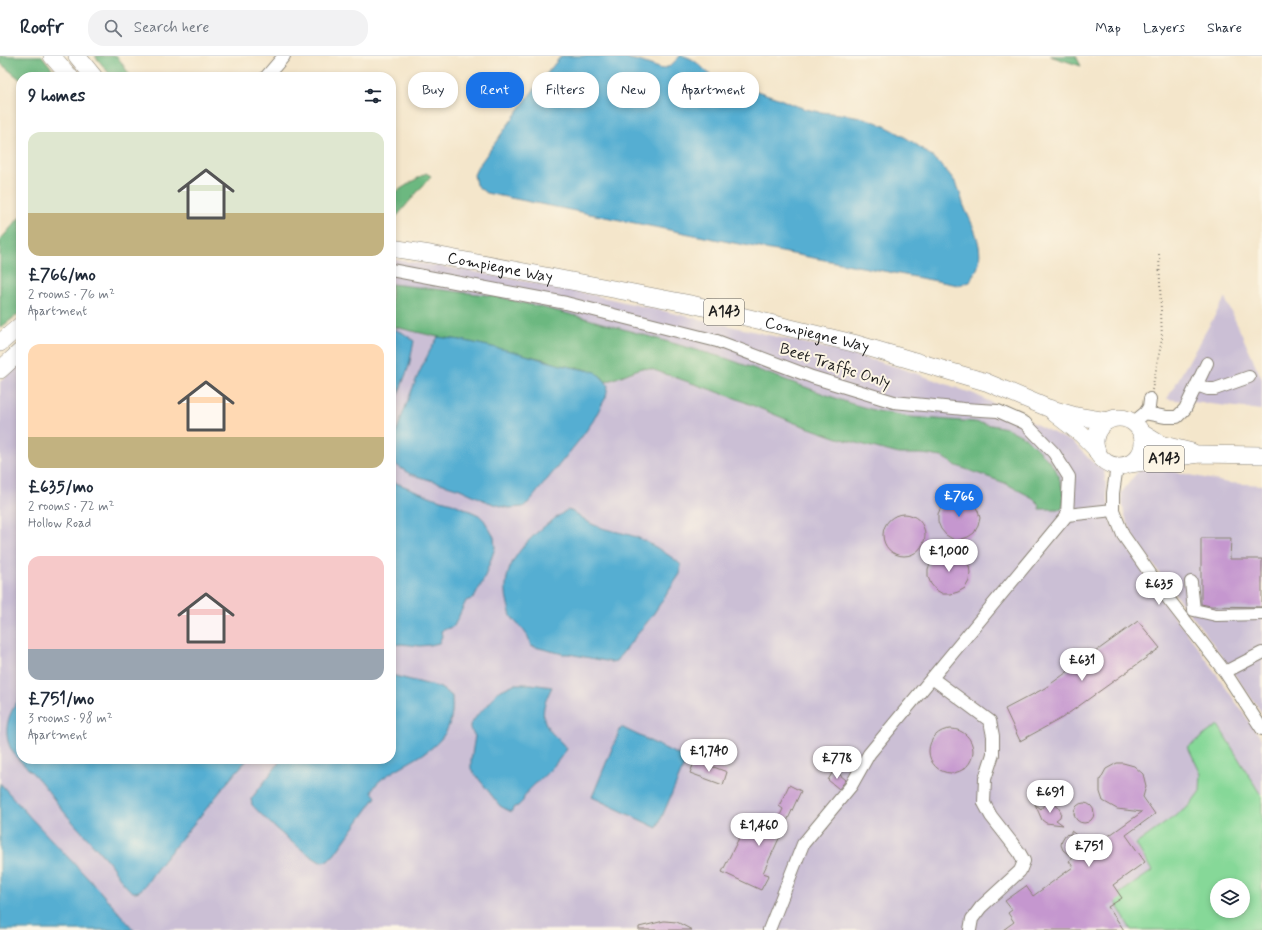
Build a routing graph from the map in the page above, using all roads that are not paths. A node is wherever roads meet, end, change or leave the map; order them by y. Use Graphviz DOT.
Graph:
graph roads {
  1 [pos="52,56"];
  2 [pos="77,56"];
  3 [pos="284,56"];
  4 [pos="66,72"];
  5 [pos="90,72"];
  6 [pos="270,72"];
  7 [pos="396,249"];
  8 [pos="396,271"];
  9 [pos="16,329"];
  10 [pos="0,343"];
  11 [pos="16,356"];
  12 [pos="1207,363"];
  13 [pos="0,370"];
  14 [pos="1249,377"];
  15 [pos="1197,386"];
  16 [pos="1150,399"];
  17 [pos="1048,408"];
  18 [pos="1107,421"];
  19 [pos="1140,423"];
  20 [pos="1096,448"];
  21 [pos="1198,454"];
  22 [pos="1262,455"];
  23 [pos="1124,465"];
  24 [pos="1113,510"];
  25 [pos="1067,515"];
  26 [pos="1191,582"];
  27 [pos="1262,614"];
  28 [pos="1262,653"];
  29 [pos="1225,672"];
  30 [pos="932,678"];
  31 [pos="1262,729"];
  32 [pos="770,930"];
  33 [pos="970,930"];
  1 -- 4 [label="highway"];
  2 -- 5 [label="highway"];
  3 -- 6 [label="street"];
  7 -- 17 [label="highway, Compiegne Way / A143"];
  8 -- 25 [label="street, Beet Traffic Only"];
  9 -- 10 [label="highway"];
  11 -- 13 [label="highway"];
  12 -- 15 [label="street"];
  14 -- 15 [label="street"];
  15 -- 19 [label="street"];
  16 -- 19 [label="street"];
  17 -- 18 [label="highway, Compiegne Way / A143"];
  17 -- 20 [label="highway, Compiegne Way / A143"];
  18 -- 19 [label="highway"];
  18 -- 20 [label="highway"];
  19 -- 21 [label="highway, A143"];
  19 -- 23 [label="highway"];
  20 -- 23 [label="highway"];
  21 -- 22 [label="highway, A143"];
  21 -- 23 [label="highway, A143"];
  23 -- 24 [label="street"];
  24 -- 25 [label="street"];
  24 -- 29 [label="street"];
  25 -- 30 [label="street"];
  26 -- 27 [label="street"];
  28 -- 29 [label="street"];
  29 -- 31 [label="street"];
  30 -- 32 [label="street"];
  30 -- 33 [label="street"];
}
